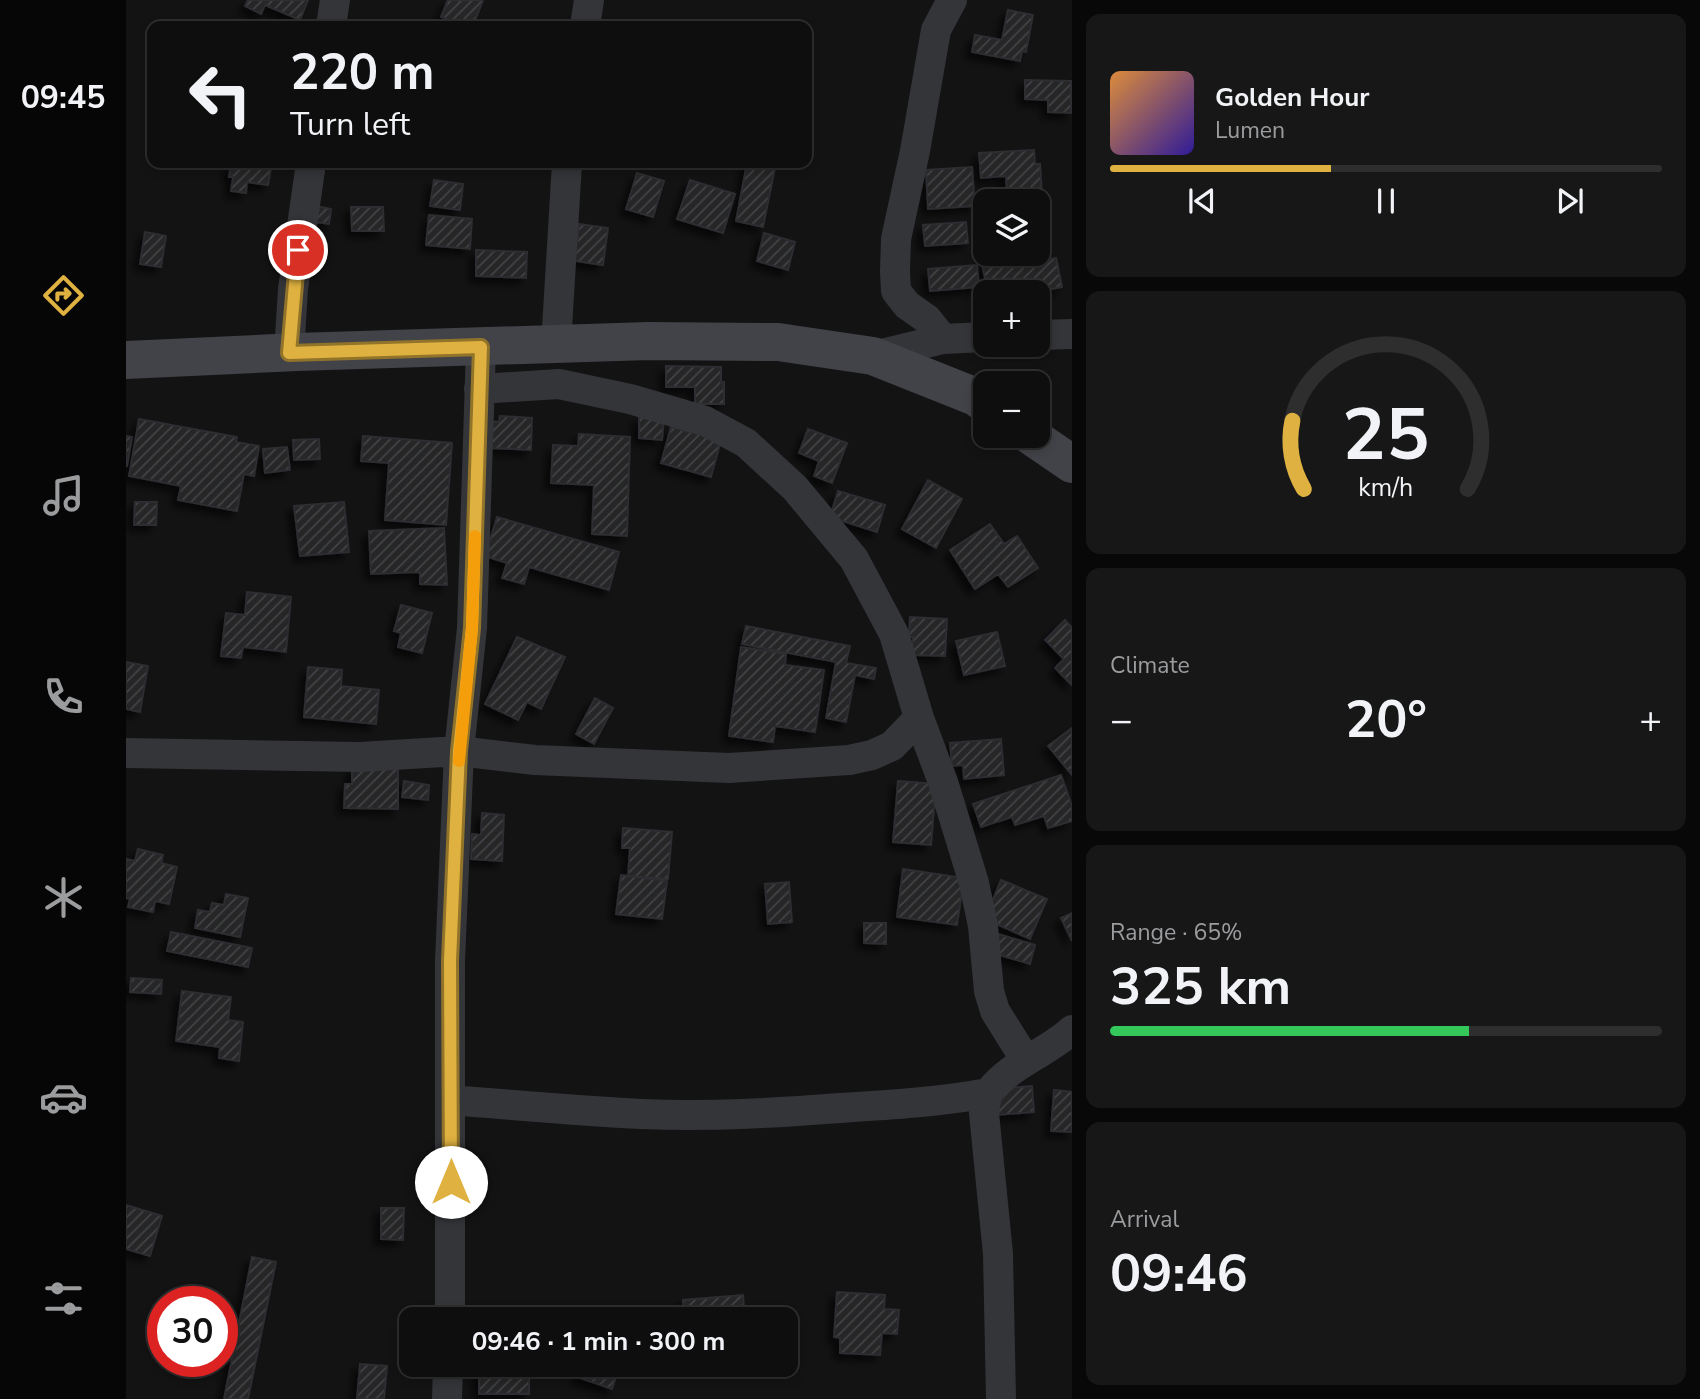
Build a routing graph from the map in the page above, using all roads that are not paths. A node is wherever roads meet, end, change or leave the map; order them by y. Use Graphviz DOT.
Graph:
graph roads {
  1 [pos="335,0"];
  2 [pos="589,0"];
  3 [pos="952,0"];
  4 [pos="332,21"];
  5 [pos="586,21"];
  6 [pos="310,168"];
  7 [pos="567,168"];
  8 [pos="1072,334"];
  9 [pos="1050,335"];
  10 [pos="973,338"];
  11 [pos="943,339"];
  12 [pos="556,345"];
  13 [pos="481,347"];
  14 [pos="289,353"];
  15 [pos="873,356"];
  16 [pos="126,360"];
  17 [pos="479,389"];
  18 [pos="973,396"];
  19 [pos="1049,448"];
  20 [pos="1072,464"];
  21 [pos="919,718"];
  22 [pos="459,751"];
  23 [pos="126,752"];
  24 [pos="1072,1030"];
  25 [pos="1026,1059"];
  26 [pos="988,1093"];
  27 [pos="451,1100"];
  28 [pos="450,1307"];
  29 [pos="448,1377"];
  30 [pos="447,1399"];
  31 [pos="1001,1399"];
  1 -- 4 [label="street"];
  2 -- 5 [label="street"];
  3 -- 11 [label="street"];
  6 -- 14 [label="street"];
  7 -- 12 [label="street"];
  8 -- 9 [label="street"];
  10 -- 11 [label="street"];
  11 -- 15 [label="street"];
  12 -- 13 [label="main road"];
  12 -- 15 [label="main road"];
  13 -- 14 [label="main road"];
  13 -- 17 [label="street"];
  14 -- 16 [label="main road"];
  15 -- 18 [label="main road"];
  17 -- 21 [label="street"];
  17 -- 22 [label="street"];
  19 -- 20 [label="main road"];
  21 -- 22 [label="street"];
  21 -- 25 [label="street"];
  22 -- 23 [label="street"];
  22 -- 27 [label="street"];
  24 -- 25 [label="street"];
  25 -- 26 [label="street"];
  26 -- 27 [label="street"];
  26 -- 31 [label="street"];
  27 -- 28 [label="street"];
  29 -- 30 [label="street"];
}
